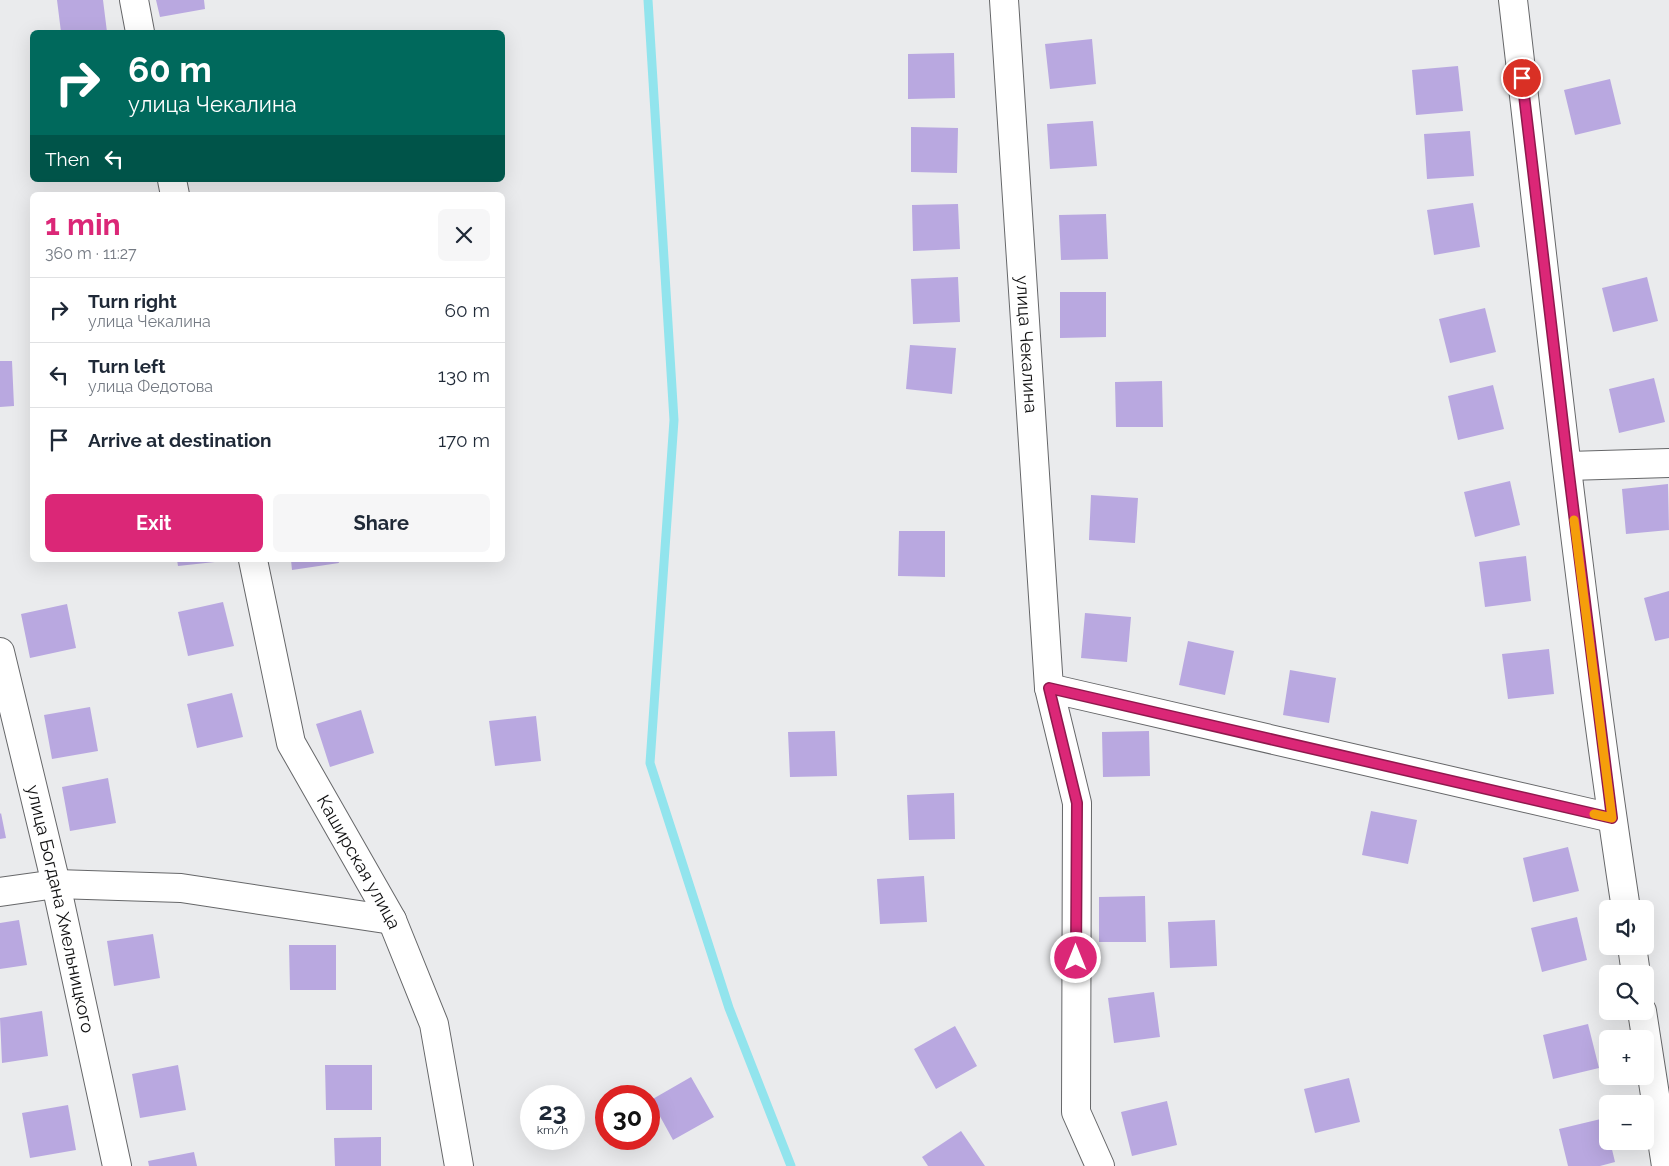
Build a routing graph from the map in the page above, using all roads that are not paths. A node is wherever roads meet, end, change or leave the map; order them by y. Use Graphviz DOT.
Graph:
graph roads {
  1 [pos="134,0"];
  2 [pos="1004,0"];
  3 [pos="1513,0"];
  4 [pos="140,30"];
  5 [pos="1669,463"];
  6 [pos="1568,466"];
  7 [pos="252,562"];
  8 [pos="0,652"];
  9 [pos="1049,688"];
  10 [pos="1612,818"];
  11 [pos="56,884"];
  12 [pos="0,892"];
  13 [pos="1625,900"];
  14 [pos="392,920"];
  15 [pos="1645,1020"];
  16 [pos="1660,1074"];
  17 [pos="118,1166"];
  18 [pos="459,1166"];
  19 [pos="1100,1166"];
  20 [pos="1666,1166"];
  1 -- 4 [label="street"];
  2 -- 9 [label="street, улица Чекалина"];
  3 -- 6 [label="street"];
  5 -- 6 [label="street"];
  6 -- 10 [label="street"];
  7 -- 14 [label="street, Каширская улица"];
  8 -- 11 [label="street, улица Богдана Хмельницкого"];
  9 -- 10 [label="street"];
  9 -- 19 [label="street, улица Чекалина"];
  10 -- 13 [label="street"];
  11 -- 12 [label="street"];
  11 -- 14 [label="street"];
  11 -- 17 [label="street, улица Богдана Хмельницкого"];
  14 -- 18 [label="street, Каширская улица"];
  15 -- 16 [label="street"];
  16 -- 20 [label="street"];
}
